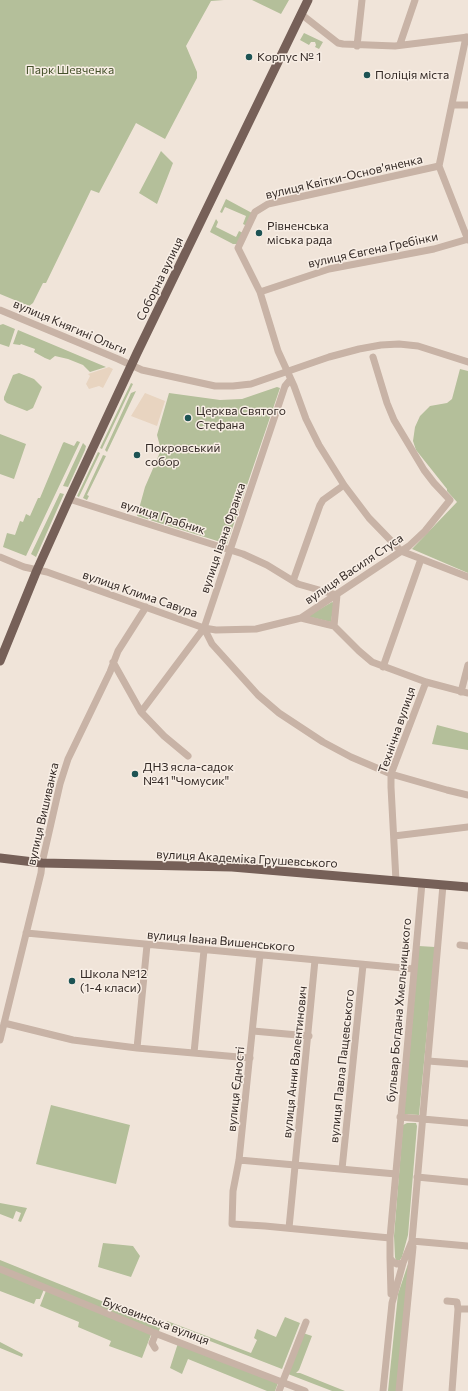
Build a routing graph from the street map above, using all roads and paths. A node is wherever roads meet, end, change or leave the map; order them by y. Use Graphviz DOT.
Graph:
graph roads {
  1 [pos="308,0"];
  2 [pos="362,0"];
  3 [pos="415,0"];
  4 [pos="301,14"];
  5 [pos="467,37"];
  6 [pos="400,44"];
  7 [pos="357,46"];
  8 [pos="452,105"];
  9 [pos="468,105"];
  10 [pos="439,166"];
  11 [pos="468,239"];
  12 [pos="260,292"];
  13 [pos="0,310"];
  14 [pos="373,357"];
  15 [pos="468,362"];
  16 [pos="132,365"];
  17 [pos="288,371"];
  18 [pos="290,380"];
  19 [pos="344,485"];
  20 [pos="69,499"];
  21 [pos="230,550"];
  22 [pos="401,551"];
  23 [pos="0,557"];
  24 [pos="421,559"];
  25 [pos="37,570"];
  26 [pos="468,577"];
  27 [pos="293,581"];
  28 [pos="337,595"];
  29 [pos="146,607"];
  30 [pos="301,618"];
  31 [pos="334,626"];
  32 [pos="204,628"];
  33 [pos="0,661"];
  34 [pos="113,662"];
  35 [pos="468,666"];
  36 [pos="383,667"];
  37 [pos="426,682"];
  38 [pos="464,693"];
  39 [pos="141,712"];
  40 [pos="188,756"];
  41 [pos="391,774"];
  42 [pos="468,795"];
  43 [pos="468,827"];
  44 [pos="394,836"];
  45 [pos="0,858"];
  46 [pos="42,863"];
  47 [pos="396,881"];
  48 [pos="422,883"];
  49 [pos="443,885"];
  50 [pos="468,887"];
  51 [pos="26,933"];
  52 [pos="147,945"];
  53 [pos="460,945"];
  54 [pos="468,946"];
  55 [pos="204,950"];
  56 [pos="260,955"];
  57 [pos="316,960"];
  58 [pos="363,965"];
  59 [pos="414,970"];
  60 [pos="4,1023"];
  61 [pos="253,1031"];
  62 [pos="309,1036"];
  63 [pos="0,1040"];
  64 [pos="137,1048"];
  65 [pos="194,1053"];
  66 [pos="250,1058"];
  67 [pos="428,1061"];
  68 [pos="468,1064"];
  69 [pos="400,1117"];
  70 [pos="422,1120"];
  71 [pos="468,1123"];
  72 [pos="239,1160"];
  73 [pos="296,1165"];
  74 [pos="342,1169"];
  75 [pos="396,1174"];
  76 [pos="417,1177"];
  77 [pos="468,1182"];
  78 [pos="289,1228"];
  79 [pos="390,1238"];
  80 [pos="413,1244"];
  81 [pos="468,1246"];
  82 [pos="390,1258"];
  83 [pos="403,1263"];
  84 [pos="0,1269"];
  85 [pos="447,1301"];
  86 [pos="392,1303"];
  87 [pos="458,1309"];
  88 [pos="468,1309"];
  89 [pos="306,1322"];
  90 [pos="156,1333"];
  91 [pos="155,1348"];
  92 [pos="283,1382"];
  93 [pos="279,1391"];
  94 [pos="305,1391"];
  95 [pos="383,1391"];
  96 [pos="399,1391"];
  97 [pos="452,1391"];
  1 -- 4 [label="main road, Соборна вулиця"];
  2 -- 7 [label="street"];
  3 -- 6 [label="street"];
  4 -- 7 [label="street"];
  4 -- 16 [label="main road, Соборна вулиця"];
  5 -- 6 [label="street"];
  5 -- 8 [label="street"];
  6 -- 7 [label="street"];
  8 -- 9 [label="street"];
  8 -- 10 [label="street"];
  10 -- 11 [label="street"];
  10 -- 12 [label="street, вулиця Квітки-Основʼяненка"];
  11 -- 12 [label="street, вулиця Євгена Гребінки"];
  12 -- 17 [label="street"];
  13 -- 16 [label="street, вулиця Княгині Ольги"];
  14 -- 22 [label="street, вулиця Василя Стуса"];
  15 -- 17 [label="street, вулиця Княгині Ольги"];
  16 -- 17 [label="street, вулиця Княгині Ольги"];
  16 -- 20 [label="main road, Соборна вулиця"];
  17 -- 18 [label="street"];
  18 -- 19 [label="street"];
  18 -- 21 [label="street, вулиця Івана Франка"];
  19 -- 22 [label="street"];
  19 -- 27 [label="street"];
  20 -- 21 [label="street, вулиця Грабник"];
  20 -- 25 [label="main road, Соборна вулиця"];
  21 -- 27 [label="street, вулиця Грабник"];
  21 -- 32 [label="street, вулиця Івана Франка"];
  22 -- 24 [label="street"];
  22 -- 28 [label="street, вулиця Василя Стуса"];
  23 -- 25 [label="street, вулиця Клима Савура"];
  24 -- 26 [label="street"];
  24 -- 36 [label="street"];
  25 -- 29 [label="street, вулиця Клима Савура"];
  25 -- 33 [label="main road, Соборна вулиця"];
  27 -- 28 [label="street, вулиця Грабник"];
  28 -- 30 [label="street, вулиця Василя Стуса"];
  28 -- 31 [label="street"];
  29 -- 32 [label="street, вулиця Клима Савура"];
  29 -- 34 [label="street, вулиця Вишиванка"];
  30 -- 31 [label="street"];
  30 -- 32 [label="street"];
  31 -- 36 [label="street"];
  32 -- 39 [label="street, вулиця Івана Франка"];
  32 -- 41 [label="street, вулиця Клима Савура"];
  34 -- 39 [label="street"];
  34 -- 46 [label="street, вулиця Вишиванка"];
  35 -- 38 [label="street"];
  36 -- 37 [label="street"];
  37 -- 38 [label="street"];
  37 -- 41 [label="street, Технічна вулиця"];
  39 -- 40 [label="street"];
  41 -- 42 [label="street, вулиця Клима Савура"];
  41 -- 44 [label="street, Технічна вулиця"];
  43 -- 44 [label="street"];
  44 -- 47 [label="street, Технічна вулиця"];
  45 -- 46 [label="main road, вулиця Академіка Грушевського"];
  46 -- 47 [label="main road, вулиця Академіка Грушевського"];
  46 -- 51 [label="street, вулиця Вишиванка"];
  47 -- 48 [label="main road, вулиця Академіка Грушевського"];
  48 -- 49 [label="main road, вулиця Академіка Грушевського"];
  48 -- 59 [label="street, бульвар Богдана Хмельницького"];
  49 -- 50 [label="main road, вулиця Академіка Грушевського"];
  49 -- 67 [label="street"];
  51 -- 52 [label="street, вулиця Івана Вишенського"];
  51 -- 60 [label="street, вулиця Вишиванка"];
  52 -- 55 [label="street, вулиця Івана Вишенського"];
  52 -- 64 [label="street"];
  53 -- 54 [label="street"];
  55 -- 56 [label="street, вулиця Івана Вишенського"];
  55 -- 65 [label="street"];
  56 -- 57 [label="street, вулиця Івана Вишенського"];
  56 -- 61 [label="street, вулиця Єдності"];
  57 -- 58 [label="street, вулиця Івана Вишенського"];
  57 -- 62 [label="street, вулиця Анни Валентинович"];
  58 -- 59 [label="street, вулиця Івана Вишенського"];
  58 -- 74 [label="street, вулиця Павла Пащевського"];
  59 -- 69 [label="street, бульвар Богдана Хмельницького"];
  60 -- 63 [label="street, вулиця Вишиванка"];
  60 -- 64 [label="street"];
  61 -- 62 [label="street"];
  61 -- 66 [label="street, вулиця Єдності"];
  62 -- 73 [label="street, вулиця Анни Валентинович"];
  64 -- 65 [label="street"];
  65 -- 66 [label="street"];
  66 -- 72 [label="street, вулиця Єдності"];
  67 -- 68 [label="street"];
  67 -- 70 [label="street"];
  69 -- 70 [label="street, бульвар Богдана Хмельницького"];
  69 -- 75 [label="street"];
  70 -- 71 [label="street, бульвар Богдана Хмельницького"];
  70 -- 76 [label="street"];
  72 -- 73 [label="street"];
  72 -- 78 [label="street, вулиця Єдності"];
  73 -- 74 [label="street"];
  73 -- 78 [label="street, вулиця Анни Валентинович"];
  74 -- 75 [label="street"];
  75 -- 79 [label="street"];
  76 -- 77 [label="street"];
  76 -- 80 [label="street"];
  78 -- 79 [label="street"];
  79 -- 82 [label="street"];
  80 -- 81 [label="street"];
  80 -- 83 [label="street"];
  80 -- 96 [label="street"];
  82 -- 83 [label="street"];
  82 -- 86 [label="street"];
  83 -- 86 [label="street"];
  84 -- 90 [label="street, Буковинська вулиця"];
  85 -- 87 [label="street"];
  86 -- 95 [label="street"];
  87 -- 88 [label="street"];
  87 -- 97 [label="street"];
  89 -- 92 [label="street"];
  90 -- 91 [label="street"];
  90 -- 92 [label="street, Буковинська вулиця"];
  92 -- 93 [label="street"];
  92 -- 94 [label="street, Буковинська вулиця"];
}
